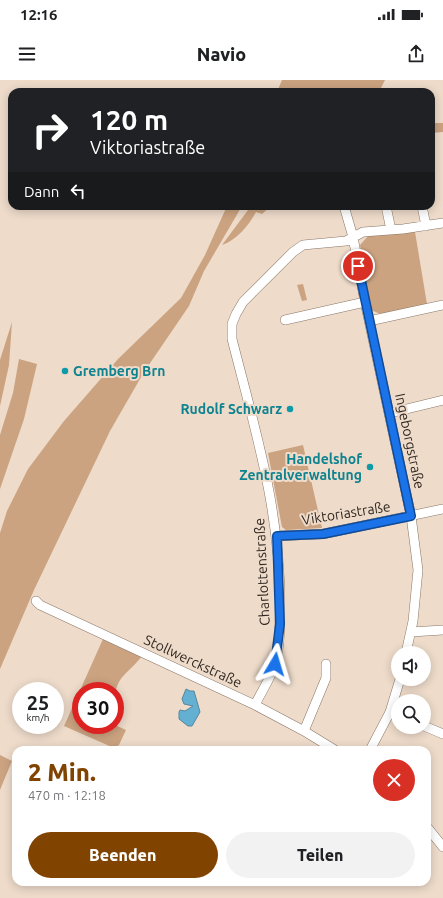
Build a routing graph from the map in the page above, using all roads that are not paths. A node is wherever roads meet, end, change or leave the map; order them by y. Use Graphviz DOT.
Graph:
graph roads {
  1 [pos="345,210"];
  2 [pos="387,210"];
  3 [pos="423,210"];
  4 [pos="443,223"];
  5 [pos="426,226"];
  6 [pos="391,230"];
  7 [pos="353,237"];
  8 [pos="365,302"];
  9 [pos="443,305"];
  10 [pos="284,320"];
  11 [pos="369,321"];
  12 [pos="443,400"];
  13 [pos="390,413"];
  14 [pos="443,509"];
  15 [pos="411,516"];
  16 [pos="277,536"];
  17 [pos="36,601"];
  18 [pos="443,630"];
  19 [pos="411,632"];
  20 [pos="408,646"];
  21 [pos="326,664"];
  22 [pos="255,705"];
  23 [pos="391,718"];
  24 [pos="431,729"];
  25 [pos="304,731"];
  26 [pos="443,734"];
  27 [pos="328,746"];
  28 [pos="373,746"];
  29 [pos="431,833"];
  30 [pos="443,847"];
  1 -- 7 [label="street, Ingeborgstraße"];
  2 -- 6 [label="street"];
  3 -- 5 [label="street"];
  4 -- 5 [label="street, Charlottenstraße"];
  5 -- 6 [label="street, Charlottenstraße"];
  6 -- 7 [label="street, Charlottenstraße"];
  7 -- 8 [label="street, Ingeborgstraße"];
  7 -- 16 [label="street, Charlottenstraße"];
  8 -- 10 [label="street"];
  8 -- 11 [label="street, Ingeborgstraße"];
  9 -- 11 [label="street"];
  11 -- 13 [label="street, Ingeborgstraße"];
  12 -- 13 [label="street"];
  13 -- 15 [label="street, Ingeborgstraße"];
  14 -- 15 [label="street, Viktoriastraße"];
  15 -- 16 [label="street, Viktoriastraße"];
  15 -- 19 [label="street, Ingeborgstraße"];
  16 -- 22 [label="street, Charlottenstraße"];
  17 -- 22 [label="street, Stollwerckstraße"];
  18 -- 19 [label="street"];
  19 -- 20 [label="street, Ingeborgstraße"];
  21 -- 25 [label="street"];
  22 -- 25 [label="street, Stollwerckstraße"];
  23 -- 28 [label="street"];
  24 -- 26 [label="street"];
  25 -- 27 [label="street, Stollwerckstraße"];
  29 -- 30 [label="street"];
}
